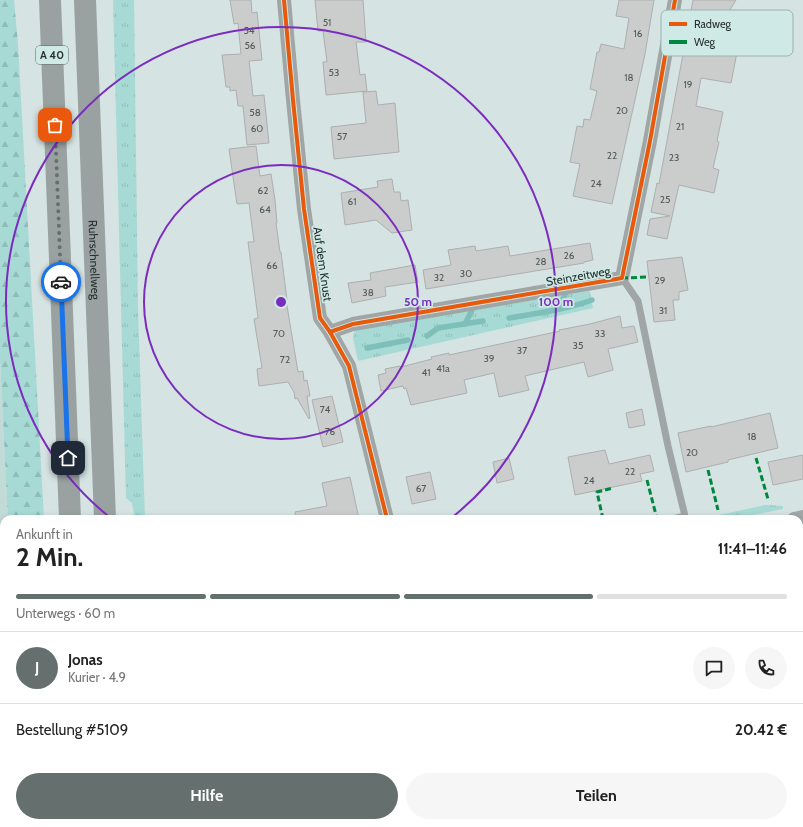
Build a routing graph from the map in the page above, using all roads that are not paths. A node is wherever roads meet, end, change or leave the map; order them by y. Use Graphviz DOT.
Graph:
graph roads {
  1 [pos="39,0"];
  2 [pos="50,0"];
  3 [pos="85,0"];
  4 [pos="284,0"];
  5 [pos="675,0"];
  6 [pos="673,10"];
  7 [pos="665,56"];
  8 [pos="54,110"];
  9 [pos="622,278"];
  10 [pos="330,332"];
  11 [pos="70,515"];
  12 [pos="105,515"];
  13 [pos="386,515"];
  14 [pos="685,515"];
  1 -- 8 [label="highway"];
  2 -- 8 [label="highway, A 40"];
  3 -- 12 [label="highway, Ruhrschnellweg"];
  4 -- 10 [label="street, Auf dem Knust"];
  5 -- 6 [label="street, Steinzeitweg"];
  7 -- 9 [label="street, Steinzeitweg"];
  8 -- 11 [label="highway, A 40"];
  9 -- 10 [label="street, Steinzeitweg"];
  9 -- 14 [label="lane"];
  10 -- 13 [label="street, Auf dem Knust"];
}
